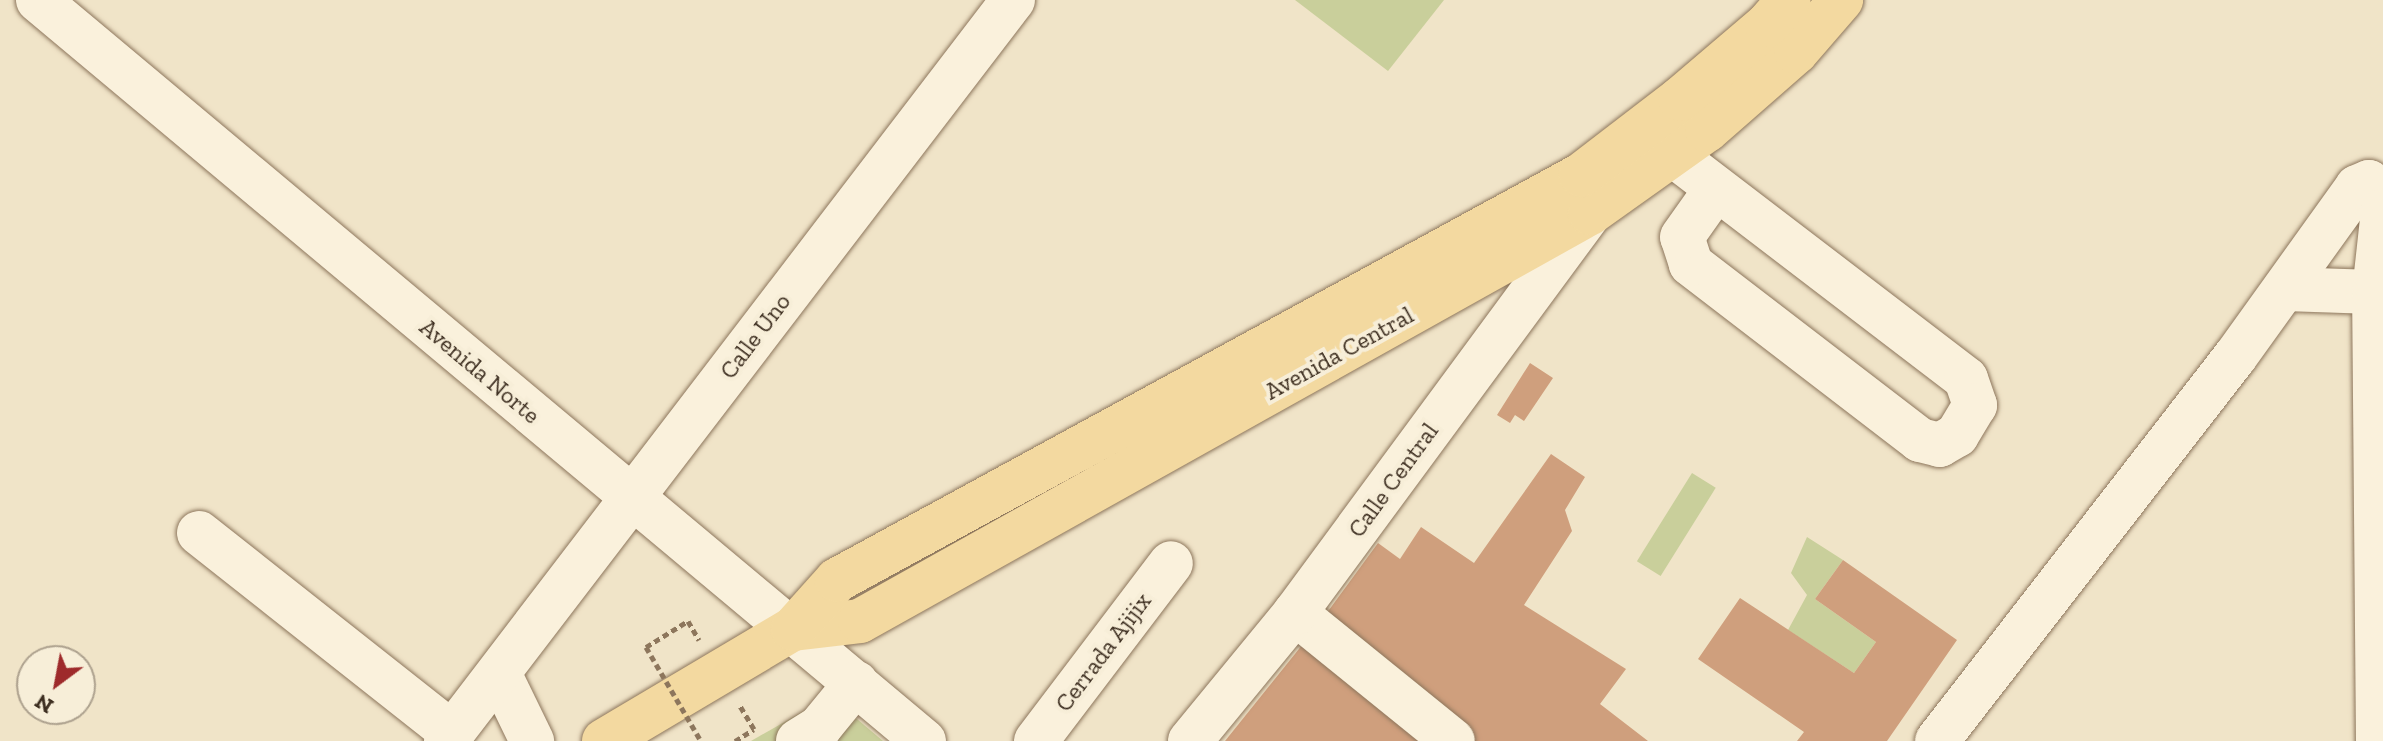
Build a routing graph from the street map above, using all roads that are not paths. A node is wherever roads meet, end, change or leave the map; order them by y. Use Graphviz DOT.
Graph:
graph roads {
  1 [pos="38,0"];
  2 [pos="1013,0"];
  3 [pos="1789,0"];
  4 [pos="1841,0"];
  5 [pos="1672,154"];
  6 [pos="1716,189"];
  7 [pos="2383,195"];
  8 [pos="2383,210"];
  9 [pos="1590,213"];
  10 [pos="2285,289"];
  11 [pos="2374,292"];
  12 [pos="632,498"];
  13 [pos="199,533"];
  14 [pos="1171,563"];
  15 [pos="1295,613"];
  16 [pos="793,629"];
  17 [pos="499,673"];
  18 [pos="856,683"];
  19 [pos="449,737"];
  20 [pos="532,741"];
  21 [pos="604,741"];
  22 [pos="798,741"];
  23 [pos="924,741"];
  24 [pos="1036,741"];
  25 [pos="1190,741"];
  26 [pos="1453,741"];
  27 [pos="1937,741"];
  28 [pos="2378,741"];
  1 -- 12 [label="street, Avenida Norte"];
  2 -- 12 [label="street, Calle Uno"];
  3 -- 16 [label="main road, Avenida Central"];
  4 -- 5 [label="main road, Avenida Central"];
  5 -- 6 [label="street"];
  5 -- 9 [label="main road, Avenida Central"];
  6 -- 6 [label="street"];
  7 -- 10 [label="street"];
  8 -- 11 [label="street"];
  9 -- 15 [label="street, Calle Central"];
  9 -- 16 [label="main road, Avenida Central"];
  10 -- 11 [label="street"];
  10 -- 27 [label="street"];
  11 -- 28 [label="street"];
  12 -- 16 [label="street, Avenida Norte"];
  12 -- 17 [label="street, Calle Uno"];
  13 -- 19 [label="street"];
  14 -- 24 [label="street, Cerrada Ajijix"];
  15 -- 25 [label="street, Calle Central"];
  15 -- 26 [label="street"];
  16 -- 18 [label="street, Avenida Norte"];
  16 -- 21 [label="main road, Avenida Central"];
  17 -- 19 [label="street, Calle Uno"];
  17 -- 20 [label="street"];
  18 -- 22 [label="street"];
  18 -- 23 [label="street, Avenida Norte"];
}
